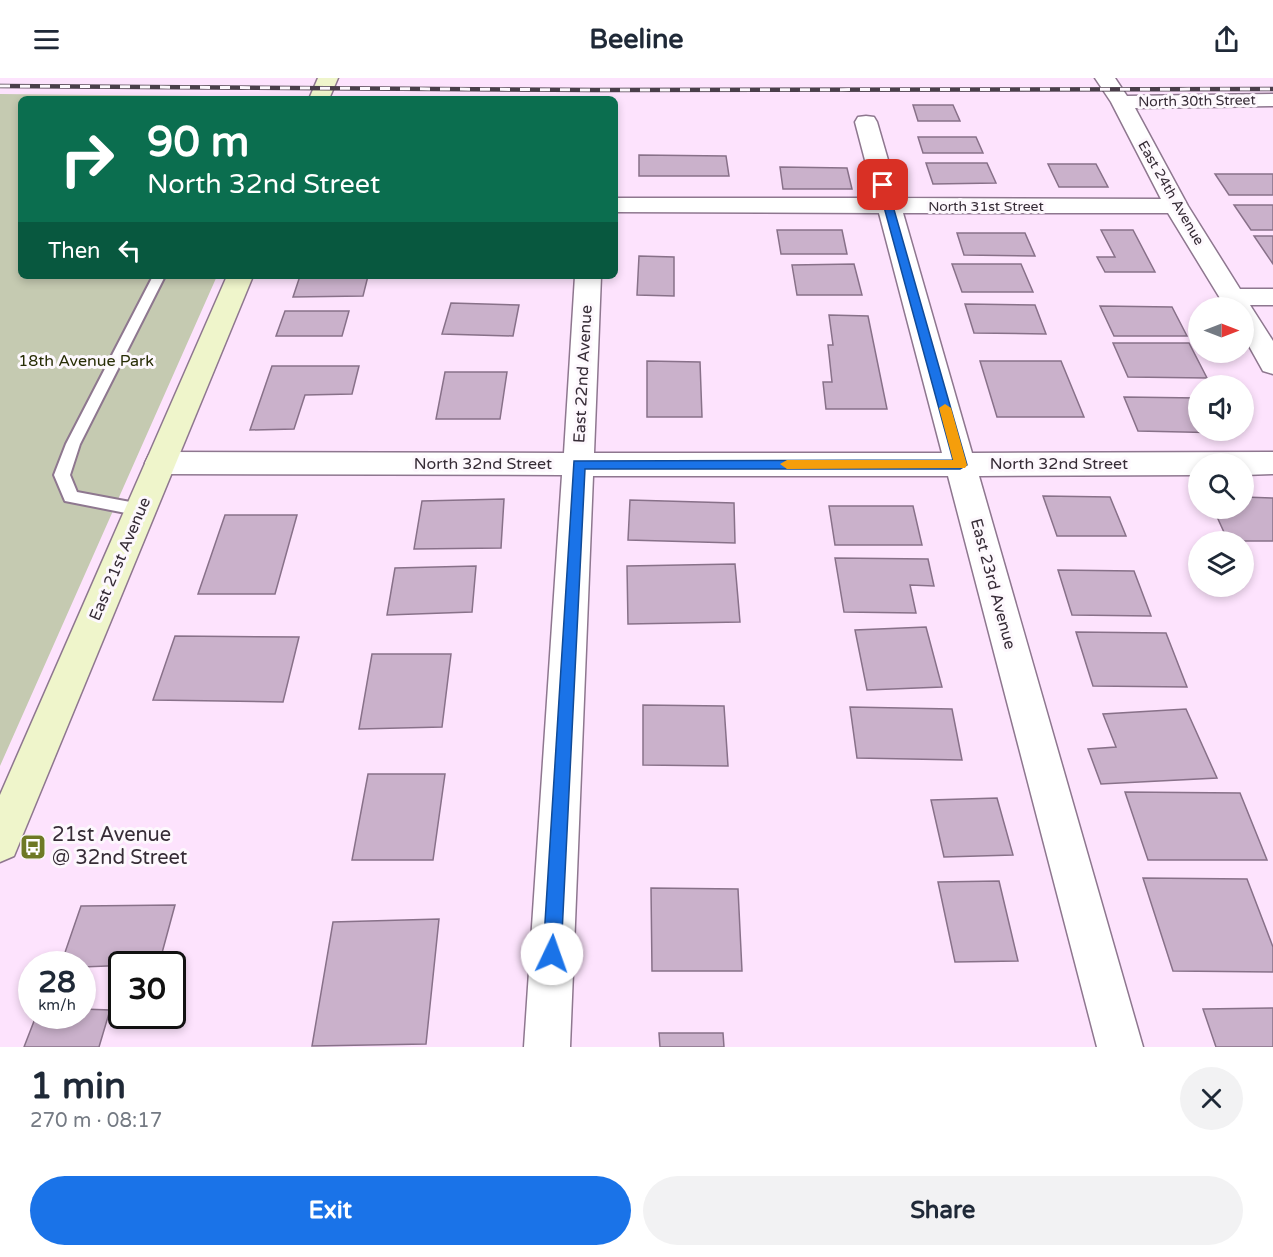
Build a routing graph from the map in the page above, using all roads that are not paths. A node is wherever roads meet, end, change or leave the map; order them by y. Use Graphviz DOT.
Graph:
graph roads {
  1 [pos="328,78"];
  2 [pos="1105,78"];
  3 [pos="320,96"];
  4 [pos="1273,100"];
  5 [pos="1121,102"];
  6 [pos="866,122"];
  7 [pos="618,205"];
  8 [pos="888,206"];
  9 [pos="1176,206"];
  10 [pos="157,279"];
  11 [pos="239,279"];
  12 [pos="588,279"];
  13 [pos="1232,297"];
  14 [pos="1273,297"];
  15 [pos="1254,302"];
  16 [pos="1254,333"];
  17 [pos="1273,364"];
  18 [pos="160,463"];
  19 [pos="1273,463"];
  20 [pos="579,464"];
  21 [pos="960,465"];
  22 [pos="141,510"];
  23 [pos="0,842"];
  24 [pos="546,1047"];
  25 [pos="1120,1047"];
  1 -- 3 [label="street"];
  2 -- 5 [label="street, East 24th Avenue"];
  4 -- 5 [label="street, North 30th Street"];
  5 -- 9 [label="street, East 24th Avenue"];
  6 -- 8 [label="street, East 23rd Avenue"];
  7 -- 8 [label="street, North 31st Street"];
  8 -- 9 [label="street, North 31st Street"];
  8 -- 21 [label="street, East 23rd Avenue"];
  9 -- 13 [label="street, East 24th Avenue"];
  10 -- 22 [label="lane"];
  11 -- 18 [label="street, East 21st Avenue"];
  12 -- 20 [label="street, East 22nd Avenue"];
  14 -- 15 [label="street"];
  16 -- 17 [label="street, East 24th Avenue"];
  18 -- 20 [label="street, North 32nd Street"];
  18 -- 22 [label="street, East 21st Avenue"];
  19 -- 21 [label="street, North 32nd Street"];
  20 -- 21 [label="street, North 32nd Street"];
  20 -- 24 [label="street, East 22nd Avenue"];
  21 -- 25 [label="street, East 23rd Avenue"];
  22 -- 23 [label="street, East 21st Avenue"];
}
